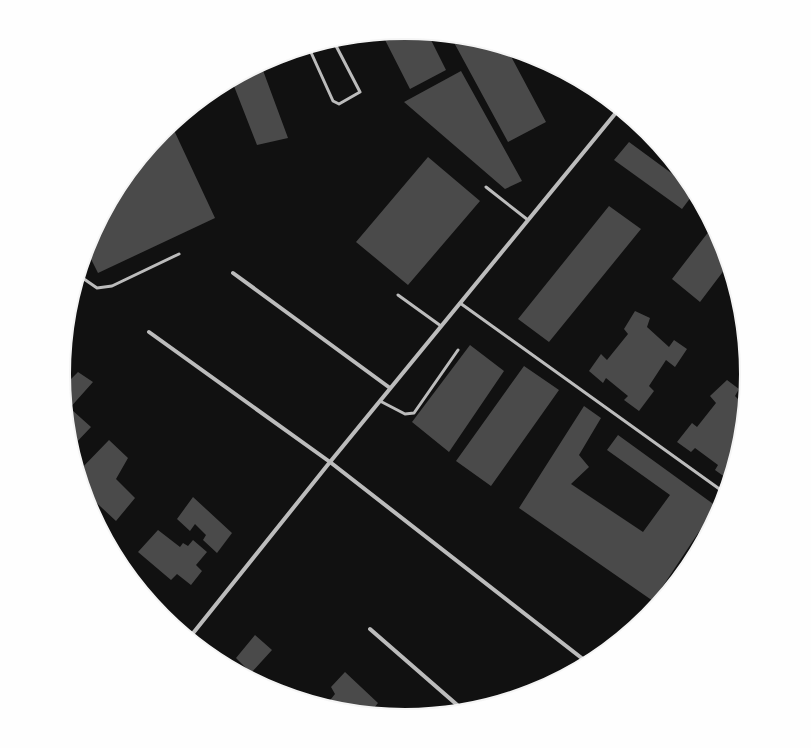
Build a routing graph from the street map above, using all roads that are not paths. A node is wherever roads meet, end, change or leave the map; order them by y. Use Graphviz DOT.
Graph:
graph roads {
  1 [pos="336,46"];
  2 [pos="311,53"];
  3 [pos="615,113"];
  4 [pos="486,187"];
  5 [pos="528,220"];
  6 [pos="179,254"];
  7 [pos="233,273"];
  8 [pos="84,279"];
  9 [pos="398,295"];
  10 [pos="460,303"];
  11 [pos="441,326"];
  12 [pos="148,332"];
  13 [pos="458,350"];
  14 [pos="390,388"];
  15 [pos="380,401"];
  16 [pos="330,462"];
  17 [pos="720,489"];
  18 [pos="370,629"];
  19 [pos="194,633"];
  20 [pos="583,658"];
  21 [pos="457,705"];
  1 -- 2 [label="lane"];
  3 -- 5 [label="street"];
  4 -- 5 [label="lane"];
  5 -- 10 [label="street"];
  6 -- 8 [label="lane"];
  7 -- 14 [label="street"];
  9 -- 11 [label="lane"];
  10 -- 11 [label="street"];
  10 -- 17 [label="lane"];
  11 -- 14 [label="street"];
  12 -- 16 [label="street"];
  13 -- 15 [label="lane"];
  14 -- 15 [label="street"];
  15 -- 16 [label="street"];
  16 -- 19 [label="street"];
  16 -- 20 [label="street"];
  18 -- 21 [label="street"];
}
